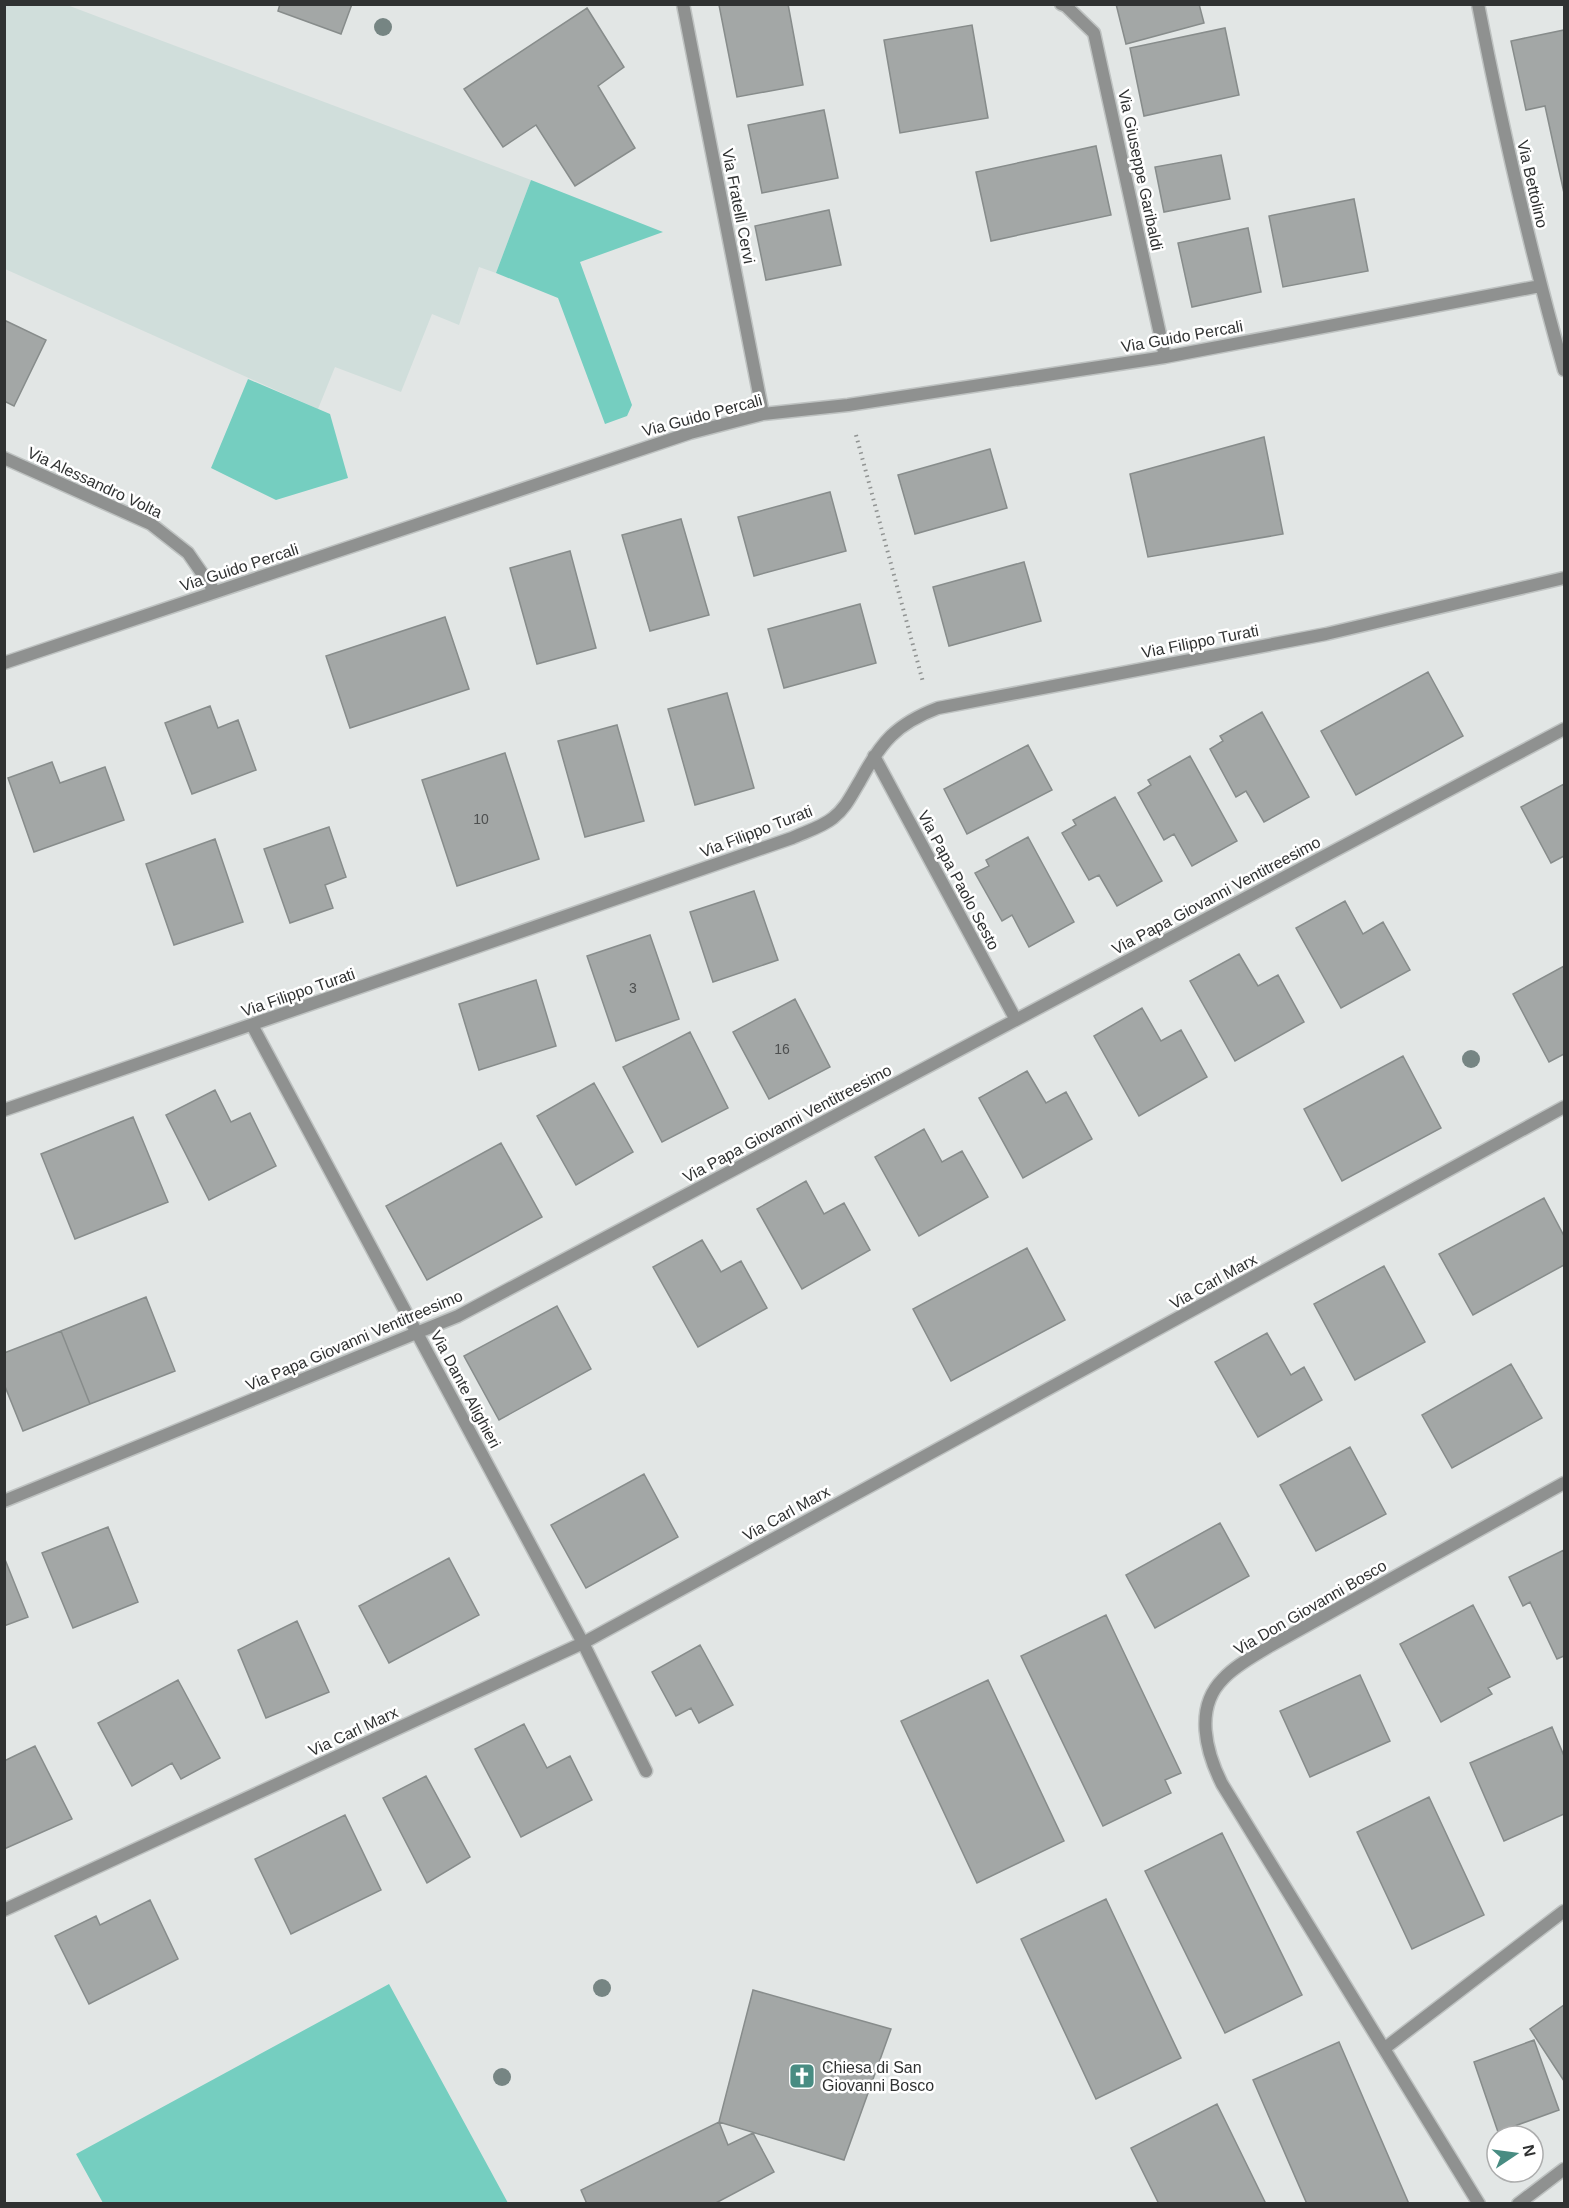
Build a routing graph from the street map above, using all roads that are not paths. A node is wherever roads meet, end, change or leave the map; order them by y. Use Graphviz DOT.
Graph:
graph roads {
  1 [pos="683,4"];
  2 [pos="1061,4"];
  3 [pos="1478,4"];
  4 [pos="1540,285"];
  5 [pos="1165,357"];
  6 [pos="1564,370"];
  7 [pos="763,414"];
  8 [pos="4,458"];
  9 [pos="1564,578"];
  10 [pos="215,592"];
  11 [pos="4,663"];
  12 [pos="1564,729"];
  13 [pos="874,756"];
  14 [pos="1016,1020"];
  15 [pos="252,1025"];
  16 [pos="1564,1107"];
  17 [pos="4,1110"];
  18 [pos="417,1333"];
  19 [pos="1564,1483"];
  20 [pos="4,1501"];
  21 [pos="583,1643"];
  22 [pos="646,1771"];
  23 [pos="4,1910"];
  24 [pos="1564,1911"];
  25 [pos="1384,2048"];
  26 [pos="1564,2169"];
  27 [pos="1479,2204"];
  28 [pos="1518,2204"];
  1 -- 7 [label="street, Via Fratelli Cervi"];
  2 -- 5 [label="street, Via Giuseppe Garibaldi"];
  3 -- 4 [label="street, Via Bettolino"];
  4 -- 5 [label="street, Via Guido Percali"];
  4 -- 6 [label="street, Via Bettolino"];
  5 -- 7 [label="street, Via Guido Percali"];
  7 -- 10 [label="street, Via Guido Percali"];
  8 -- 10 [label="street, Via Alessandro Volta"];
  9 -- 13 [label="street, Via Filippo Turati"];
  10 -- 11 [label="street, Via Guido Percali"];
  12 -- 14 [label="street, Via Papa Giovanni Ventitreesimo"];
  13 -- 14 [label="street, Via Papa Paolo Sesto"];
  13 -- 15 [label="street, Via Filippo Turati"];
  14 -- 18 [label="street, Via Papa Giovanni Ventitreesimo"];
  15 -- 17 [label="street, Via Filippo Turati"];
  15 -- 18 [label="street, Via Dante Alighieri"];
  16 -- 21 [label="street, Via Carl Marx"];
  18 -- 20 [label="street, Via Papa Giovanni Ventitreesimo"];
  18 -- 21 [label="street, Via Dante Alighieri"];
  19 -- 25 [label="street, Via Don Giovanni Bosco"];
  21 -- 22 [label="street, Via Dante Alighieri"];
  21 -- 23 [label="street, Via Carl Marx"];
  24 -- 25 [label="street"];
  25 -- 27 [label="street, Via Don Giovanni Bosco"];
  26 -- 28 [label="street"];
}
